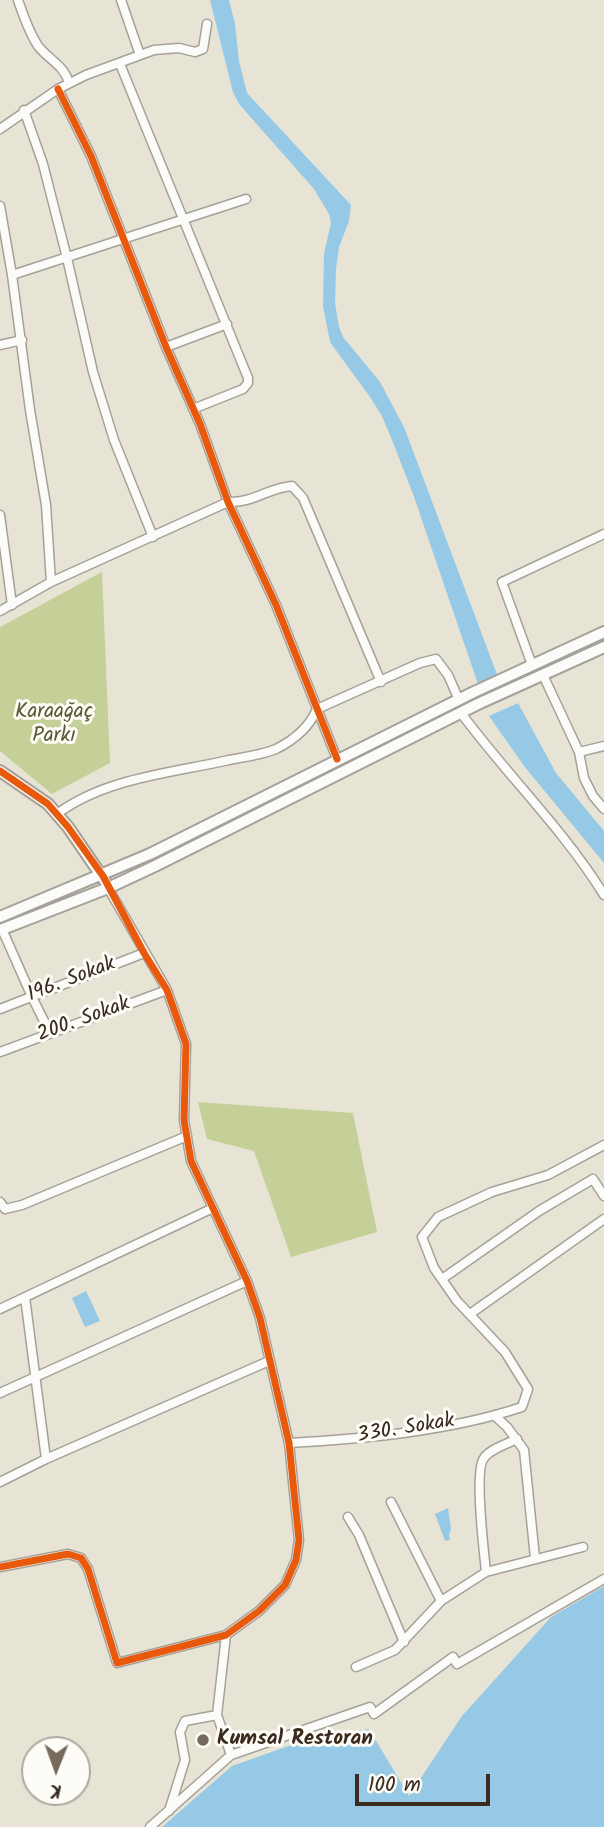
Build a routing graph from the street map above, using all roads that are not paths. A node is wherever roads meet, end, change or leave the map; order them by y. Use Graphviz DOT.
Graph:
graph roads {
  1 [pos="18,0"];
  2 [pos="121,0"];
  3 [pos="207,24"];
  4 [pos="140,55"];
  5 [pos="120,64"];
  6 [pos="69,83"];
  7 [pos="58,89"];
  8 [pos="24,110"];
  9 [pos="0,129"];
  10 [pos="246,199"];
  11 [pos="0,206"];
  12 [pos="183,220"];
  13 [pos="124,240"];
  14 [pos="67,258"];
  15 [pos="12,275"];
  16 [pos="227,324"];
  17 [pos="22,340"];
  18 [pos="0,345"];
  19 [pos="166,347"];
  20 [pos="193,409"];
  21 [pos="228,502"];
  22 [pos="0,515"];
  23 [pos="604,534"];
  24 [pos="153,537"];
  25 [pos="51,582"];
  26 [pos="12,605"];
  27 [pos="0,611"];
  28 [pos="604,632"];
  29 [pos="604,647"];
  30 [pos="531,665"];
  31 [pos="543,675"];
  32 [pos="381,682"];
  33 [pos="459,699"];
  34 [pos="317,709"];
  35 [pos="461,713"];
  36 [pos="604,746"];
  37 [pos="579,752"];
  38 [pos="337,759"];
  39 [pos="0,771"];
  40 [pos="604,809"];
  41 [pos="57,814"];
  42 [pos="103,876"];
  43 [pos="108,888"];
  44 [pos="604,895"];
  45 [pos="0,916"];
  46 [pos="1,930"];
  47 [pos="144,953"];
  48 [pos="167,990"];
  49 [pos="32,998"];
  50 [pos="0,1009"];
  51 [pos="50,1033"];
  52 [pos="0,1052"];
  53 [pos="187,1136"];
  54 [pos="604,1145"];
  55 [pos="604,1195"];
  56 [pos="3,1205"];
  57 [pos="213,1208"];
  58 [pos="604,1219"];
  59 [pos="442,1279"];
  60 [pos="247,1281"];
  61 [pos="25,1297"];
  62 [pos="0,1309"];
  63 [pos="470,1314"];
  64 [pos="269,1361"];
  65 [pos="34,1378"];
  66 [pos="0,1394"];
  67 [pos="495,1416"];
  68 [pos="517,1439"];
  69 [pos="289,1443"];
  70 [pos="46,1459"];
  71 [pos="0,1482"];
  72 [pos="391,1502"];
  73 [pos="348,1517"];
  74 [pos="583,1547"];
  75 [pos="535,1558"];
  76 [pos="0,1567"];
  77 [pos="486,1572"];
  78 [pos="604,1579"];
  79 [pos="441,1601"];
  80 [pos="226,1635"];
  81 [pos="404,1642"];
  82 [pos="356,1667"];
  83 [pos="217,1715"];
  84 [pos="231,1755"];
  85 [pos="169,1811"];
  86 [pos="150,1827"];
  1 -- 6 [label="street"];
  2 -- 4 [label="street"];
  3 -- 4 [label="street"];
  4 -- 5 [label="street"];
  5 -- 6 [label="street"];
  5 -- 12 [label="street"];
  6 -- 7 [label="street"];
  7 -- 8 [label="street"];
  7 -- 13 [label="street"];
  8 -- 9 [label="street"];
  8 -- 14 [label="street"];
  10 -- 12 [label="street"];
  11 -- 15 [label="street"];
  12 -- 13 [label="street"];
  12 -- 16 [label="street"];
  13 -- 14 [label="street"];
  13 -- 19 [label="street"];
  14 -- 15 [label="street"];
  14 -- 24 [label="street"];
  15 -- 17 [label="street"];
  16 -- 19 [label="street"];
  16 -- 20 [label="street"];
  17 -- 18 [label="street"];
  17 -- 25 [label="street"];
  19 -- 20 [label="street"];
  20 -- 21 [label="street"];
  21 -- 24 [label="street"];
  21 -- 32 [label="street"];
  21 -- 34 [label="street"];
  22 -- 26 [label="street"];
  23 -- 30 [label="street"];
  24 -- 25 [label="street"];
  25 -- 26 [label="street"];
  26 -- 27 [label="street"];
  28 -- 30 [label="street"];
  29 -- 31 [label="street"];
  30 -- 33 [label="street"];
  31 -- 35 [label="street"];
  31 -- 37 [label="street"];
  32 -- 33 [label="street"];
  32 -- 34 [label="street"];
  33 -- 38 [label="street"];
  34 -- 38 [label="street"];
  34 -- 41 [label="street"];
  35 -- 43 [label="street"];
  35 -- 44 [label="street"];
  36 -- 37 [label="street"];
  37 -- 40 [label="street"];
  38 -- 42 [label="street"];
  39 -- 41 [label="street"];
  41 -- 42 [label="street"];
  42 -- 43 [label="street"];
  42 -- 45 [label="street"];
  43 -- 46 [label="street"];
  43 -- 47 [label="street"];
  46 -- 49 [label="street"];
  47 -- 48 [label="street"];
  47 -- 49 [label="street, 196. Sokak"];
  48 -- 51 [label="street, 200. Sokak"];
  48 -- 53 [label="street"];
  49 -- 50 [label="street, 196. Sokak"];
  49 -- 51 [label="street"];
  51 -- 52 [label="street, 200. Sokak"];
  53 -- 56 [label="street"];
  53 -- 57 [label="street"];
  54 -- 59 [label="street"];
  55 -- 59 [label="street"];
  57 -- 60 [label="street"];
  57 -- 61 [label="street"];
  58 -- 63 [label="street"];
  59 -- 63 [label="street"];
  60 -- 64 [label="street"];
  60 -- 65 [label="street"];
  61 -- 62 [label="street"];
  61 -- 65 [label="street"];
  63 -- 67 [label="street, 330. Sokak"];
  64 -- 69 [label="street"];
  64 -- 70 [label="street"];
  65 -- 66 [label="street"];
  65 -- 70 [label="street"];
  67 -- 68 [label="street"];
  67 -- 69 [label="street, 330. Sokak"];
  68 -- 75 [label="street"];
  68 -- 77 [label="street"];
  69 -- 80 [label="street"];
  70 -- 71 [label="street"];
  72 -- 79 [label="street"];
  73 -- 81 [label="street"];
  74 -- 75 [label="street"];
  75 -- 77 [label="street"];
  76 -- 80 [label="street"];
  77 -- 79 [label="street"];
  78 -- 84 [label="street"];
  79 -- 81 [label="street"];
  80 -- 83 [label="street"];
  81 -- 82 [label="street"];
  83 -- 84 [label="street"];
  83 -- 85 [label="street"];
  84 -- 85 [label="street"];
  85 -- 86 [label="street"];
}
